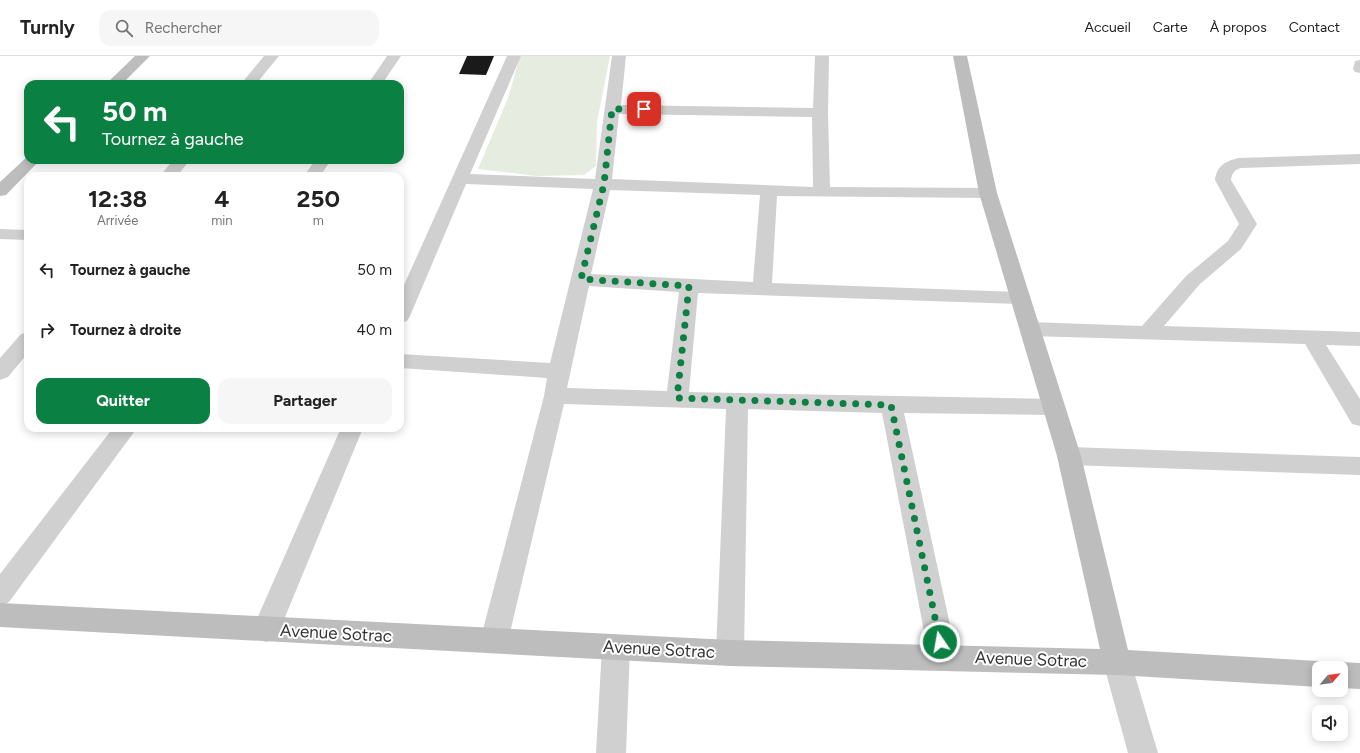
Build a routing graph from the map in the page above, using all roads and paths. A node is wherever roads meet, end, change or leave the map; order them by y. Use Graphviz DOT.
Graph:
graph roads {
  1 [pos="143,56"];
  2 [pos="272,56"];
  3 [pos="394,56"];
  4 [pos="514,56"];
  5 [pos="619,56"];
  6 [pos="822,56"];
  7 [pos="960,56"];
  8 [pos="1360,64"];
  9 [pos="1360,69"];
  10 [pos="117,80"];
  11 [pos="251,80"];
  12 [pos="378,80"];
  13 [pos="612,109"];
  14 [pos="820,113"];
  15 [pos="1360,159"];
  16 [pos="28,164"];
  17 [pos="178,164"];
  18 [pos="172,172"];
  19 [pos="459,178"];
  20 [pos="604,184"];
  21 [pos="768,190"];
  22 [pos="0,191"];
  23 [pos="822,192"];
  24 [pos="988,193"];
  25 [pos="0,234"];
  26 [pos="24,235"];
  27 [pos="581,279"];
  28 [pos="689,286"];
  29 [pos="762,288"];
  30 [pos="1019,298"];
  31 [pos="404,307"];
  32 [pos="1030,329"];
  33 [pos="1148,332"];
  34 [pos="1311,337"];
  35 [pos="1360,339"];
  36 [pos="24,344"];
  37 [pos="404,361"];
  38 [pos="559,370"];
  39 [pos="0,372"];
  40 [pos="555,396"];
  41 [pos="677,398"];
  42 [pos="737,401"];
  43 [pos="891,405"];
  44 [pos="1053,407"];
  45 [pos="1360,418"];
  46 [pos="123,432"];
  47 [pos="350,432"];
  48 [pos="1069,456"];
  49 [pos="1360,466"];
  50 [pos="0,594"];
  51 [pos="0,616"];
  52 [pos="266,630"];
  53 [pos="494,641"];
  54 [pos="616,647"];
  55 [pos="730,653"];
  56 [pos="943,656"];
  57 [pos="1117,662"];
  58 [pos="1312,674"];
  59 [pos="1348,675"];
  60 [pos="1360,676"];
  61 [pos="611,753"];
  62 [pos="1143,753"];
  1 -- 10 [label="street"];
  2 -- 11 [label="street"];
  3 -- 12 [label="street"];
  4 -- 19 [label="street"];
  5 -- 13 [label="street"];
  6 -- 14 [label="street"];
  7 -- 24 [label="street"];
  8 -- 9 [label="street"];
  13 -- 14 [label="street"];
  13 -- 20 [label="street"];
  14 -- 23 [label="street"];
  15 -- 33 [label="street"];
  16 -- 22 [label="street"];
  17 -- 18 [label="street"];
  19 -- 20 [label="street"];
  19 -- 31 [label="street"];
  20 -- 21 [label="street"];
  20 -- 27 [label="street"];
  21 -- 23 [label="street"];
  21 -- 29 [label="street"];
  23 -- 24 [label="street"];
  24 -- 30 [label="street"];
  25 -- 26 [label="street"];
  27 -- 28 [label="street"];
  27 -- 38 [label="street"];
  28 -- 29 [label="street"];
  28 -- 41 [label="street"];
  29 -- 30 [label="street"];
  30 -- 32 [label="street"];
  32 -- 33 [label="street"];
  32 -- 44 [label="street"];
  33 -- 34 [label="street"];
  34 -- 35 [label="street"];
  34 -- 45 [label="street"];
  36 -- 39 [label="street"];
  37 -- 38 [label="street"];
  38 -- 40 [label="street"];
  40 -- 41 [label="street"];
  40 -- 53 [label="street"];
  41 -- 42 [label="street"];
  42 -- 43 [label="street"];
  42 -- 55 [label="street"];
  43 -- 44 [label="street"];
  43 -- 56 [label="street"];
  44 -- 48 [label="street"];
  46 -- 50 [label="street"];
  47 -- 52 [label="street"];
  48 -- 49 [label="street"];
  48 -- 57 [label="street"];
  51 -- 52 [label="street, Avenue Sotrac"];
  52 -- 53 [label="street, Avenue Sotrac"];
  53 -- 54 [label="street, Avenue Sotrac"];
  54 -- 55 [label="street, Avenue Sotrac"];
  54 -- 61 [label="street"];
  55 -- 56 [label="street, Avenue Sotrac"];
  56 -- 57 [label="street, Avenue Sotrac"];
  57 -- 58 [label="street, Avenue Sotrac"];
  57 -- 62 [label="street"];
  59 -- 60 [label="street"];
}
